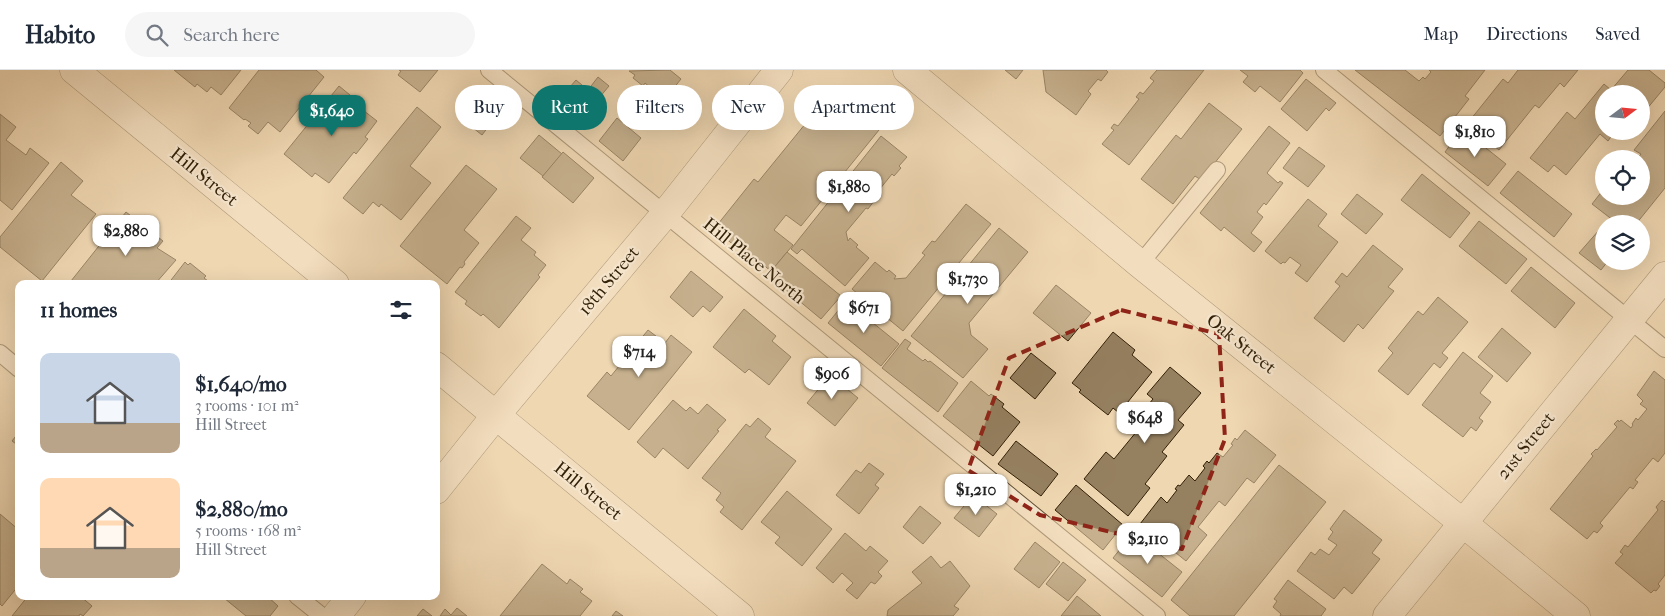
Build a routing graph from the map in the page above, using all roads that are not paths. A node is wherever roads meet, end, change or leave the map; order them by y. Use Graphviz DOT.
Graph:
graph roads {
  1 [pos="74,70"];
  2 [pos="489,70"];
  3 [pos="779,70"];
  4 [pos="907,70"];
  5 [pos="1324,70"];
  6 [pos="1217,170"];
  7 [pos="665,214"];
  8 [pos="1140,264"];
  9 [pos="1665,276"];
  10 [pos="330,280"];
  11 [pos="1629,319"];
  12 [pos="1665,348"];
  13 [pos="0,353"];
  14 [pos="15,365"];
  15 [pos="440,369"];
  16 [pos="496,415"];
  17 [pos="440,485"];
  18 [pos="1463,522"];
  19 [pos="302,600"];
  20 [pos="349,600"];
  21 [pos="322,616"];
  22 [pos="336,616"];
  23 [pos="740,616"];
  24 [pos="1157,616"];
  25 [pos="1387,616"];
  26 [pos="1576,616"];
  1 -- 10 [label="street, Hill Street"];
  2 -- 7 [label="lane, Hill Place North"];
  3 -- 7 [label="street, 18th Street"];
  4 -- 8 [label="street, Oak Street"];
  5 -- 11 [label="lane"];
  6 -- 8 [label="lane"];
  7 -- 16 [label="street, 18th Street"];
  7 -- 24 [label="lane, Hill Place North"];
  8 -- 18 [label="street, Oak Street"];
  9 -- 11 [label="street, 21st Street"];
  11 -- 12 [label="lane"];
  11 -- 18 [label="street, 21st Street"];
  13 -- 14 [label="lane"];
  15 -- 16 [label="street, Hill Street"];
  16 -- 17 [label="street, 18th Street"];
  16 -- 23 [label="street, Hill Street"];
  18 -- 25 [label="street, 21st Street"];
  18 -- 26 [label="street, Oak Street"];
  19 -- 21 [label="lane"];
  20 -- 22 [label="street"];
}
